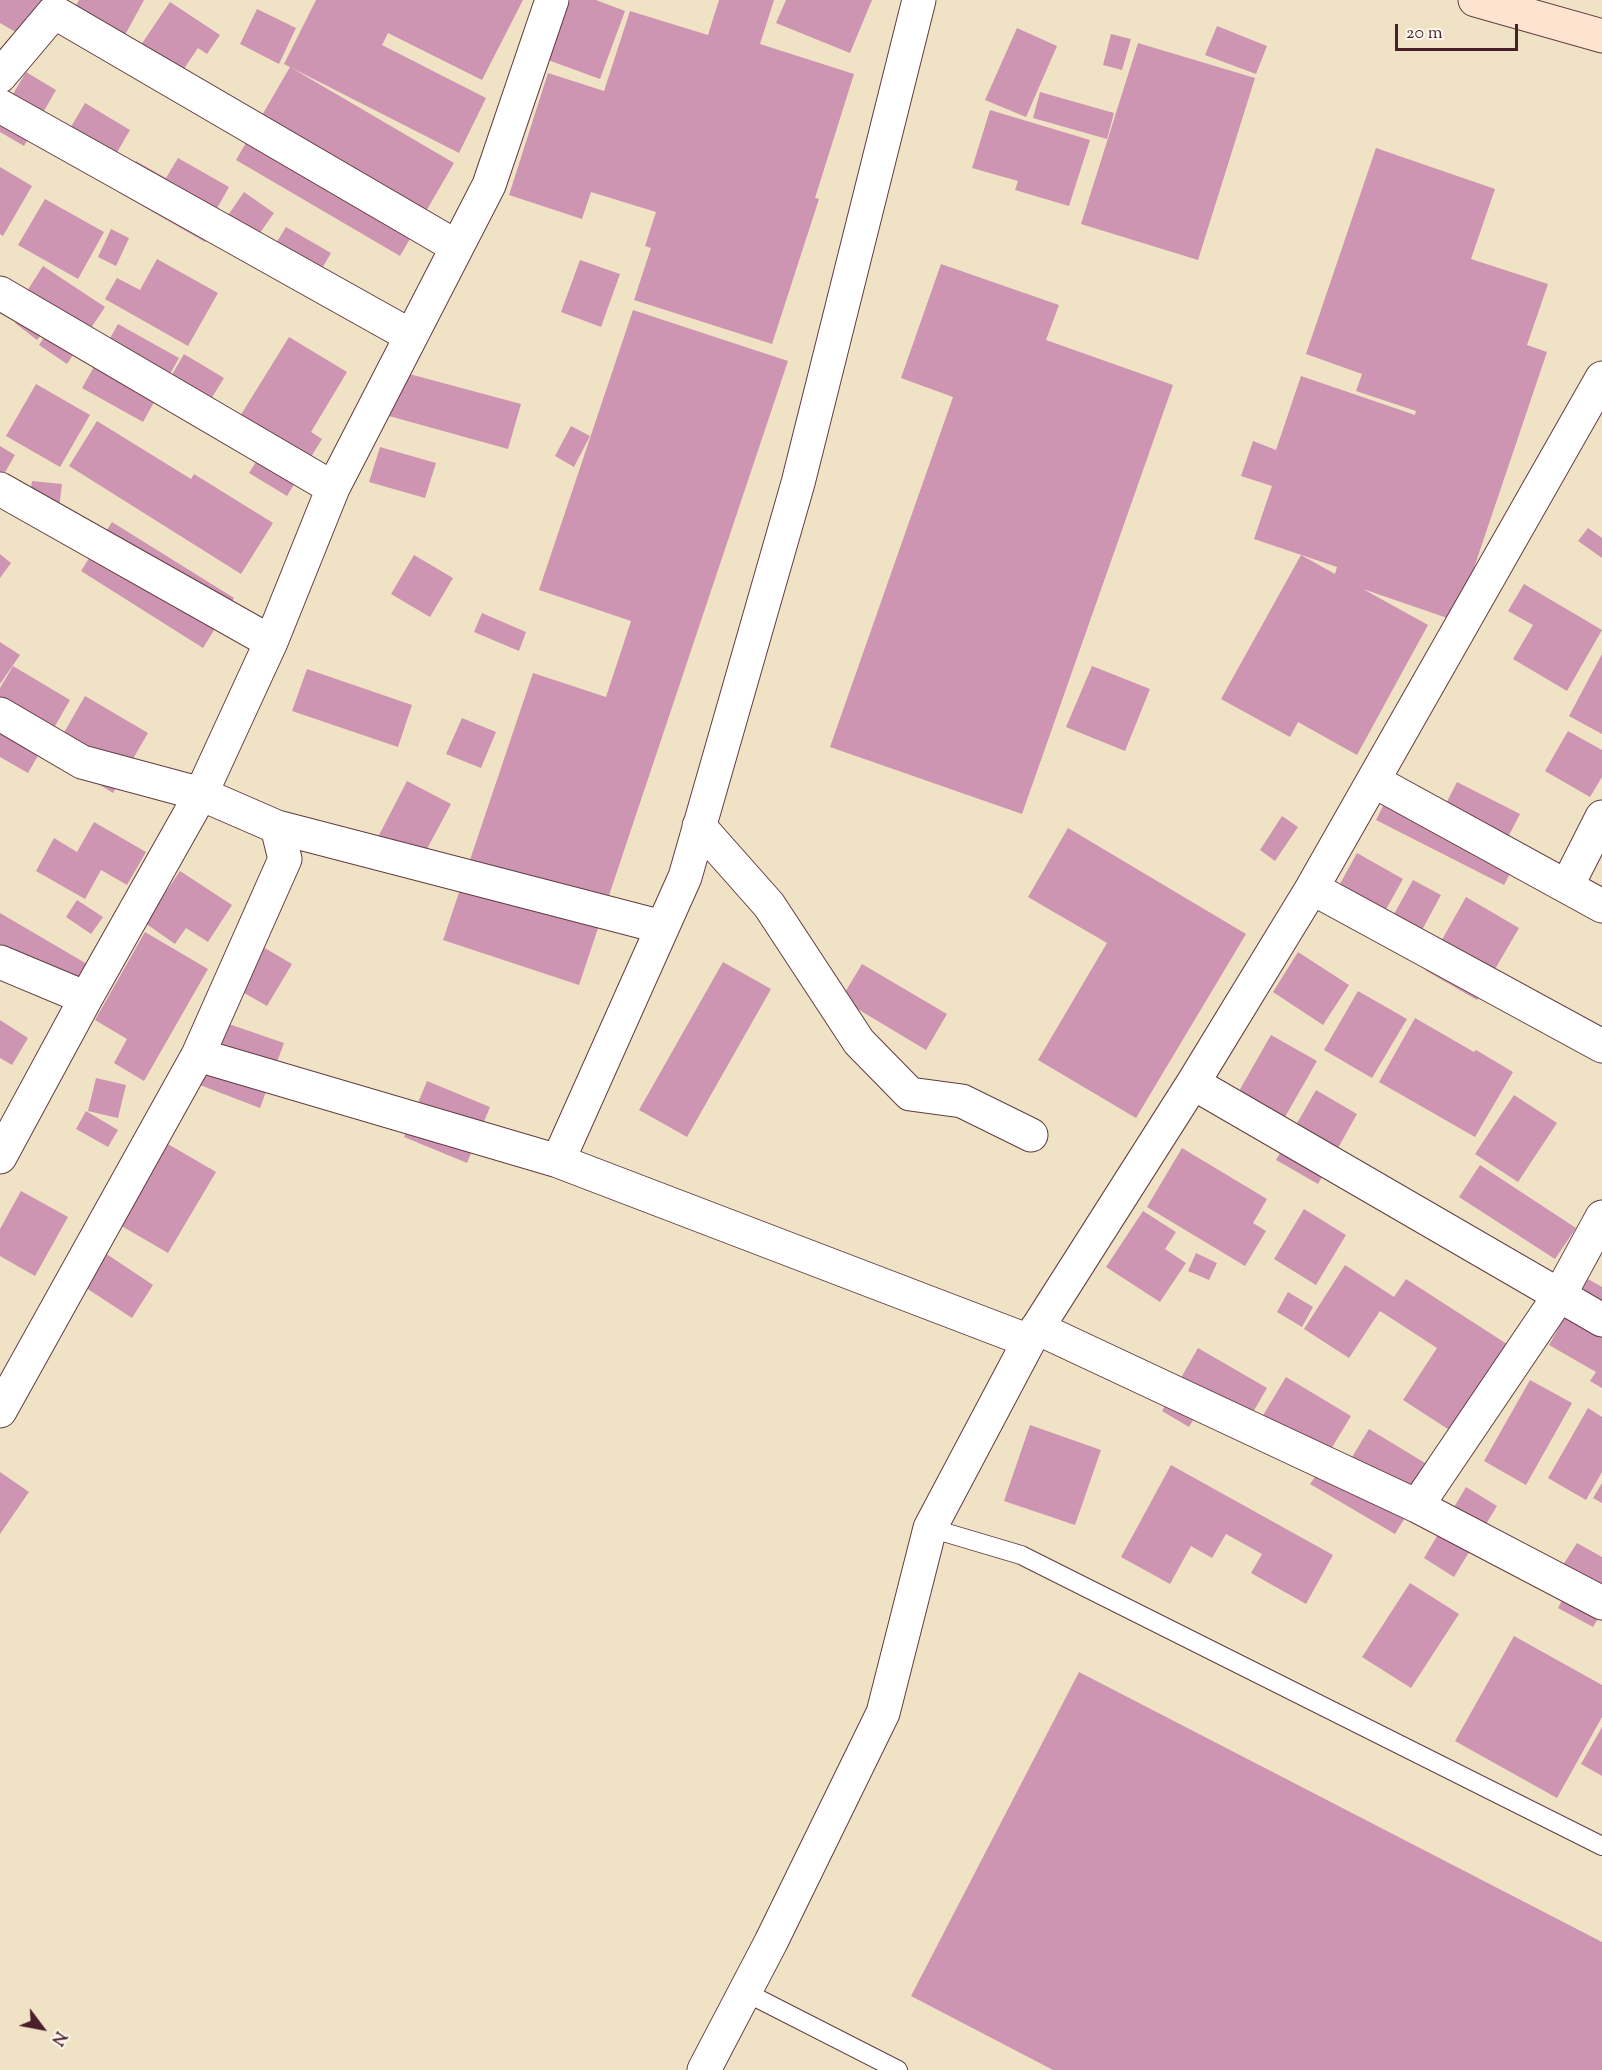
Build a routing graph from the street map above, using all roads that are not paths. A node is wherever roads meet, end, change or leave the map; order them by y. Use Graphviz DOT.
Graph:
graph roads {
  1 [pos="552,0"];
  2 [pos="920,0"];
  3 [pos="1475,0"];
  4 [pos="1602,36"];
  5 [pos="0,76"];
  6 [pos="0,106"];
  7 [pos="457,248"];
  8 [pos="0,293"];
  9 [pos="411,336"];
  10 [pos="1602,378"];
  11 [pos="333,488"];
  12 [pos="0,489"];
  13 [pos="271,642"];
  14 [pos="0,714"];
  15 [pos="1374,781"];
  16 [pos="201,794"];
  17 [pos="1602,817"];
  18 [pos="699,825"];
  19 [pos="277,827"];
  20 [pos="1567,886"];
  21 [pos="1312,888"];
  22 [pos="1602,906"];
  23 [pos="662,927"];
  24 [pos="0,962"];
  25 [pos="86,998"];
  26 [pos="1602,1046"];
  27 [pos="198,1055"];
  28 [pos="1193,1083"];
  29 [pos="1031,1135"];
  30 [pos="0,1157"];
  31 [pos="558,1161"];
  32 [pos="1602,1217"];
  33 [pos="1559,1296"];
  34 [pos="1602,1320"];
  35 [pos="1033,1335"];
  36 [pos="0,1411"];
  37 [pos="1417,1506"];
  38 [pos="930,1528"];
  39 [pos="1602,1603"];
  40 [pos="1602,1846"];
  41 [pos="745,1992"];
  42 [pos="704,2070"];
  43 [pos="898,2070"];
  1 -- 7 [label="street"];
  2 -- 18 [label="street"];
  3 -- 4 [label="street"];
  5 -- 7 [label="street"];
  6 -- 9 [label="street"];
  7 -- 9 [label="street"];
  8 -- 11 [label="street"];
  9 -- 11 [label="street"];
  10 -- 15 [label="street"];
  11 -- 13 [label="street"];
  12 -- 13 [label="street"];
  13 -- 16 [label="street"];
  14 -- 16 [label="street"];
  15 -- 20 [label="street"];
  15 -- 21 [label="street"];
  16 -- 19 [label="street"];
  16 -- 25 [label="street"];
  17 -- 20 [label="street"];
  18 -- 23 [label="street"];
  18 -- 29 [label="street"];
  19 -- 23 [label="street"];
  19 -- 27 [label="street"];
  20 -- 22 [label="street"];
  21 -- 26 [label="street"];
  21 -- 28 [label="street"];
  23 -- 31 [label="street"];
  24 -- 25 [label="street"];
  25 -- 30 [label="street"];
  27 -- 31 [label="street"];
  27 -- 36 [label="street"];
  28 -- 33 [label="street"];
  28 -- 35 [label="street"];
  31 -- 35 [label="street"];
  32 -- 33 [label="street"];
  33 -- 34 [label="street"];
  33 -- 37 [label="street"];
  35 -- 37 [label="street"];
  35 -- 38 [label="street"];
  37 -- 39 [label="street"];
  38 -- 40 [label="lane"];
  38 -- 41 [label="street"];
  41 -- 42 [label="street"];
  41 -- 43 [label="lane"];
}
